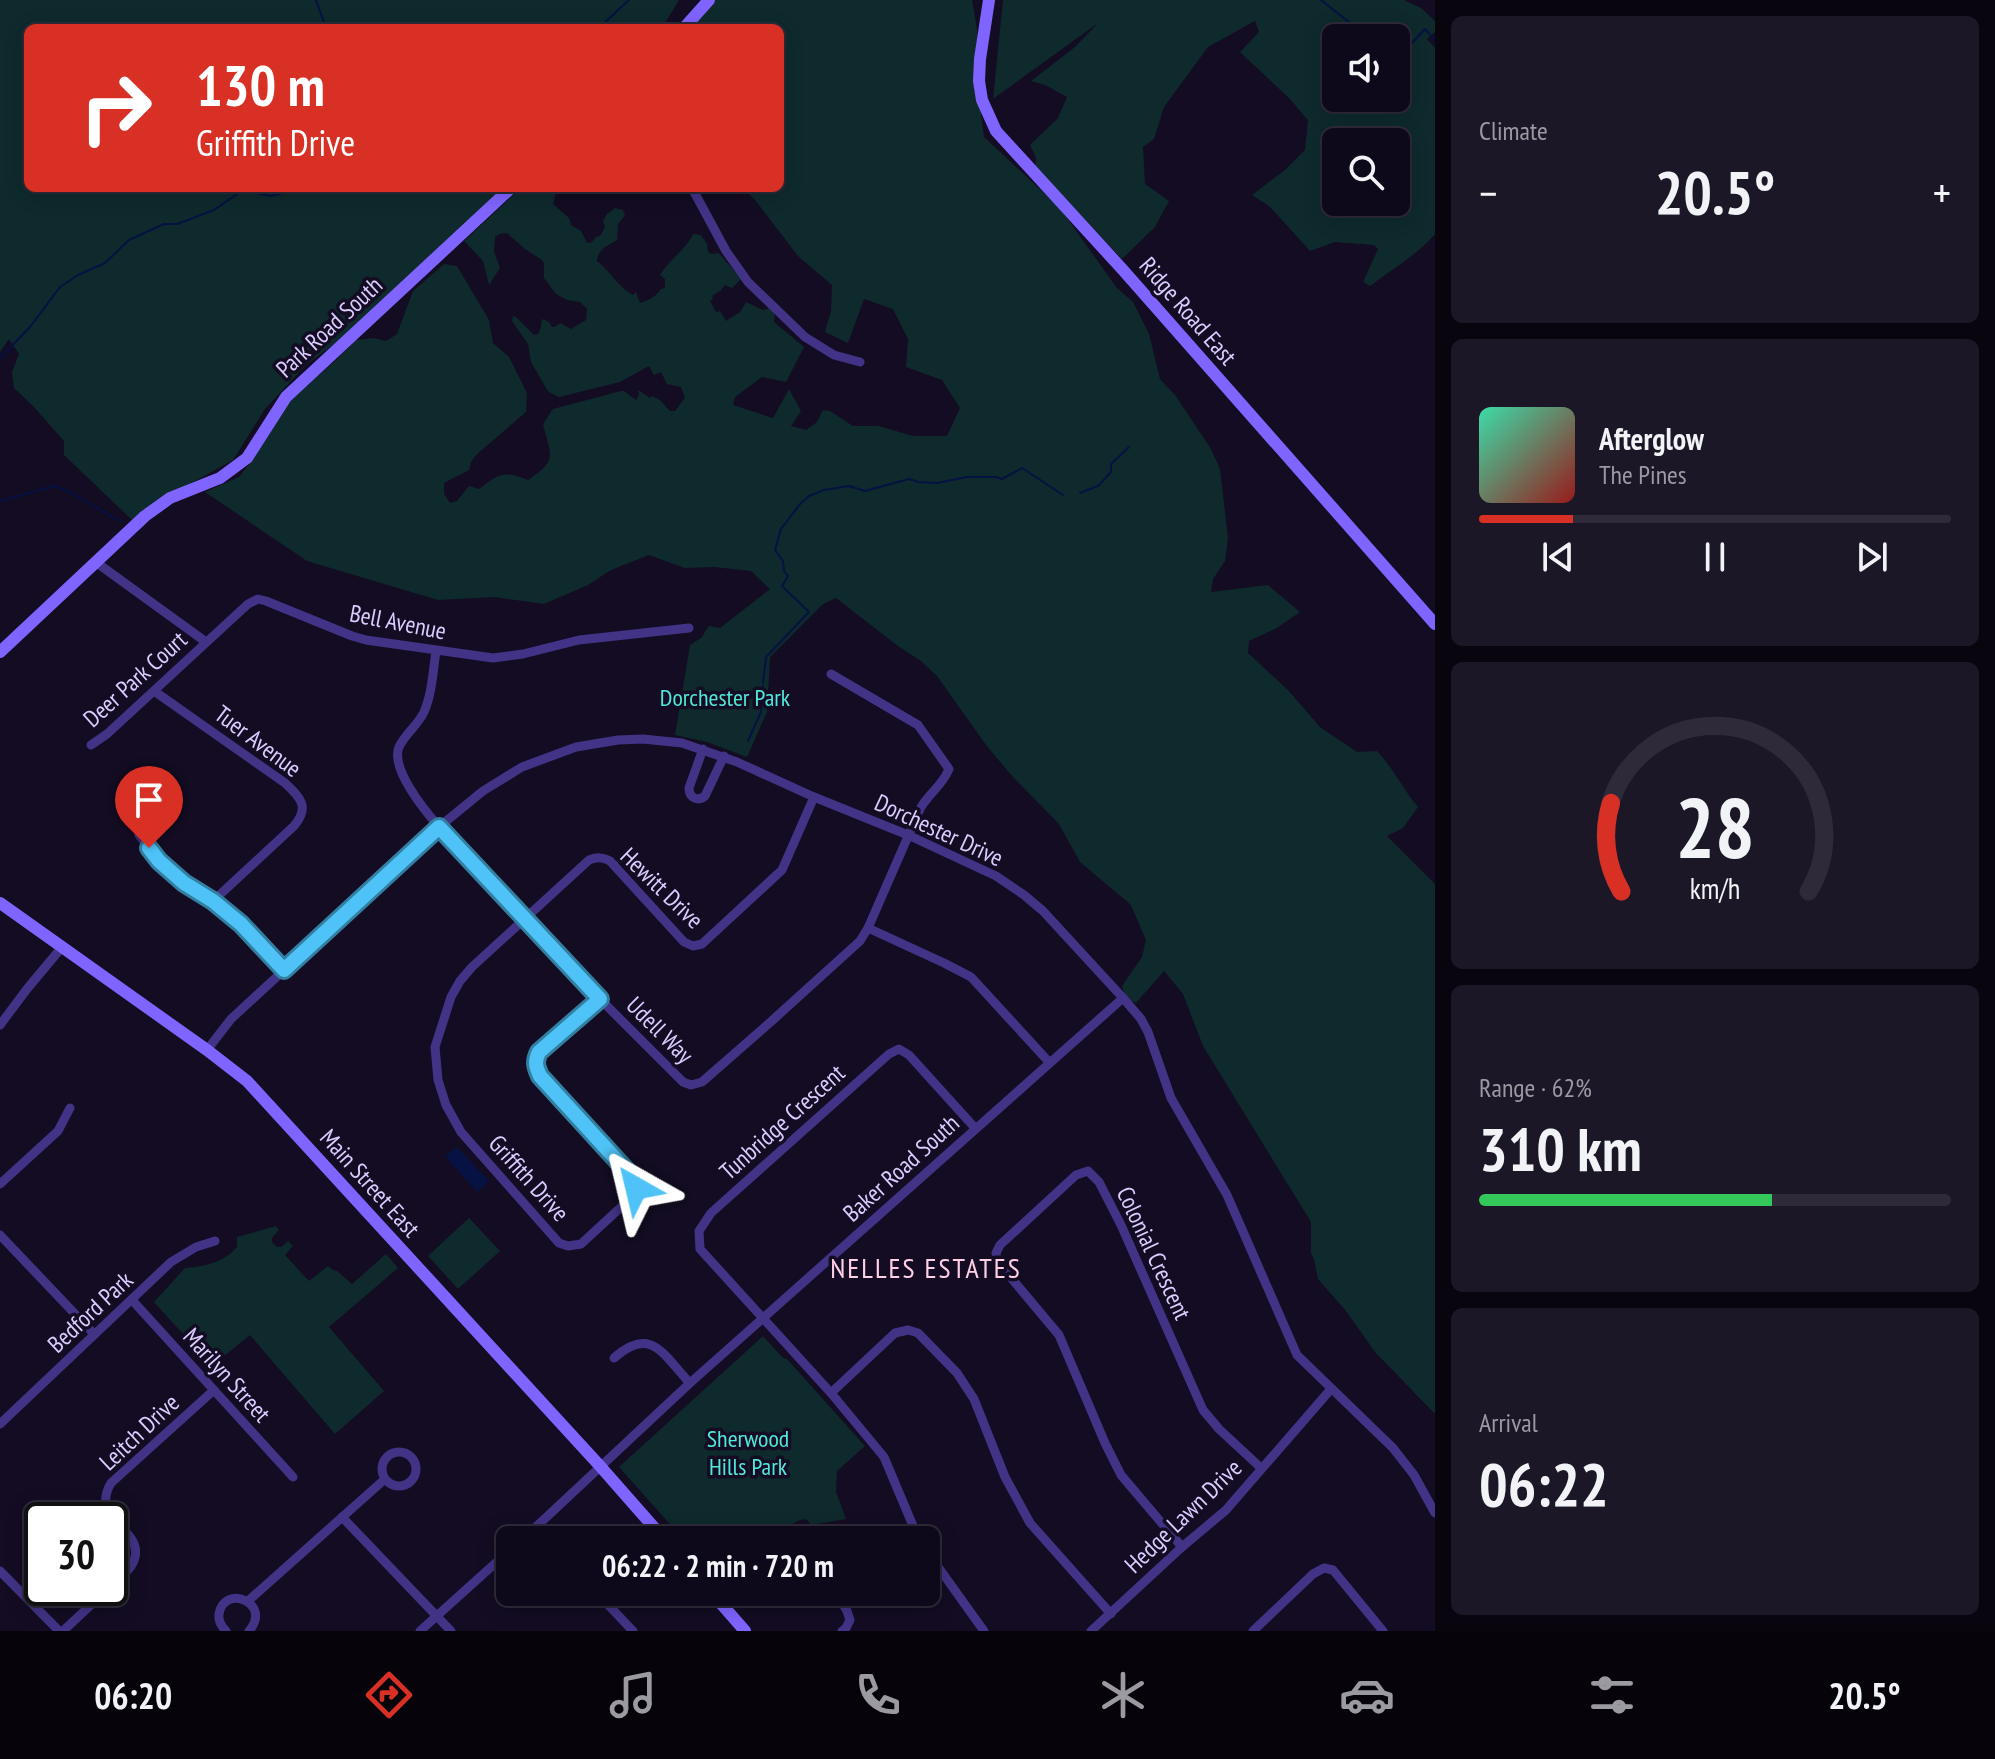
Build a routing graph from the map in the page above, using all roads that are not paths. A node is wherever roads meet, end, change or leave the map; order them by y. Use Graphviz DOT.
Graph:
graph roads {
  1 [pos="709,0"];
  2 [pos="989,0"];
  3 [pos="688,24"];
  4 [pos="507,192"];
  5 [pos="694,192"];
  6 [pos="860,362"];
  7 [pos="97,563"];
  8 [pos="1435,624"];
  9 [pos="689,628"];
  10 [pos="206,642"];
  11 [pos="436,651"];
  12 [pos="0,652"];
  13 [pos="831,674"];
  14 [pos="154,691"];
  15 [pos="91,745"];
  16 [pos="703,749"];
  17 [pos="724,756"];
  18 [pos="814,797"];
  19 [pos="137,805"];
  20 [pos="439,827"];
  21 [pos="908,835"];
  22 [pos="213,901"];
  23 [pos="0,903"];
  24 [pos="524,919"];
  25 [pos="868,928"];
  26 [pos="62,947"];
  27 [pos="284,970"];
  28 [pos="1123,998"];
  29 [pos="600,999"];
  30 [pos="0,1025"];
  31 [pos="207,1050"];
  32 [pos="1049,1062"];
  33 [pos="70,1108"];
  34 [pos="975,1128"];
  35 [pos="0,1184"];
  36 [pos="0,1235"];
  37 [pos="215,1241"];
  38 [pos="132,1300"];
  39 [pos="762,1318"];
  40 [pos="94,1334"];
  41 [pos="614,1358"];
  42 [pos="690,1383"];
  43 [pos="1331,1389"];
  44 [pos="214,1390"];
  45 [pos="831,1393"];
  46 [pos="0,1424"];
  47 [pos="600,1466"];
  48 [pos="1261,1468"];
  49 [pos="293,1477"];
  50 [pos="385,1479"];
  51 [pos="105,1502"];
  52 [pos="1435,1513"];
  53 [pos="342,1517"];
  54 [pos="537,1526"];
  55 [pos="653,1526"];
  56 [pos="913,1526"];
  57 [pos="128,1536"];
  58 [pos="1182,1547"];
  59 [pos="496,1562"];
  60 [pos="128,1568"];
  61 [pos="940,1570"];
  62 [pos="0,1571"];
  63 [pos="248,1601"];
  64 [pos="88,1606"];
  65 [pos="609,1606"];
  66 [pos="723,1606"];
  67 [pos="844,1606"];
  68 [pos="1111,1614"];
  69 [pos="437,1615"];
  70 [pos="61,1631"];
  71 [pos="226,1631"];
  72 [pos="249,1631"];
  73 [pos="420,1631"];
  74 [pos="451,1631"];
  75 [pos="633,1631"];
  76 [pos="745,1631"];
  77 [pos="842,1631"];
  78 [pos="984,1631"];
  79 [pos="1091,1631"];
  80 [pos="1253,1631"];
  81 [pos="1383,1631"];
  1 -- 3 [label="main road"];
  2 -- 8 [label="main road, Ridge Road East"];
  4 -- 7 [label="main road, Park Road South"];
  5 -- 6 [label="street"];
  7 -- 10 [label="street"];
  7 -- 12 [label="main road, Park Road South"];
  9 -- 11 [label="street, Bell Avenue"];
  10 -- 11 [label="street, Bell Avenue"];
  10 -- 14 [label="street, Deer Park Court"];
  11 -- 20 [label="street, Udell Way"];
  13 -- 21 [label="street, Udell Way"];
  14 -- 15 [label="street, Deer Park Court"];
  14 -- 22 [label="street, Tuer Avenue"];
  16 -- 17 [label="street, Dorchester Drive"];
  16 -- 17 [label="street"];
  16 -- 20 [label="street, Dorchester Drive"];
  17 -- 18 [label="street, Dorchester Drive"];
  18 -- 21 [label="street, Dorchester Drive"];
  18 -- 24 [label="street, Hewitt Drive"];
  19 -- 22 [label="street"];
  20 -- 24 [label="street, Udell Way"];
  20 -- 27 [label="street, Dorchester Drive"];
  21 -- 25 [label="street, Udell Way"];
  21 -- 28 [label="street, Dorchester Drive"];
  22 -- 27 [label="street"];
  23 -- 26 [label="main road, Main Street East"];
  24 -- 29 [label="street, Udell Way"];
  24 -- 29 [label="street, Griffith Drive"];
  25 -- 29 [label="street, Udell Way"];
  25 -- 32 [label="street"];
  26 -- 30 [label="street"];
  26 -- 31 [label="main road, Main Street East"];
  27 -- 31 [label="street, Dorchester Drive"];
  28 -- 32 [label="street, Baker Road South"];
  28 -- 43 [label="street, Dorchester Drive"];
  31 -- 47 [label="main road, Main Street East"];
  32 -- 34 [label="street, Baker Road South"];
  33 -- 35 [label="street"];
  34 -- 39 [label="street, Baker Road South"];
  34 -- 39 [label="street, Tunbridge Crescent"];
  36 -- 40 [label="street"];
  37 -- 38 [label="street, Bedford Park"];
  38 -- 40 [label="street, Bedford Park"];
  38 -- 44 [label="street, Marilyn Street"];
  39 -- 42 [label="street, Baker Road South"];
  39 -- 45 [label="street"];
  40 -- 46 [label="street, Bedford Park"];
  41 -- 42 [label="street"];
  42 -- 47 [label="street, Baker Road South"];
  43 -- 48 [label="street, Hedge Lawn Drive"];
  43 -- 52 [label="street, Dorchester Drive"];
  44 -- 49 [label="street, Marilyn Street"];
  44 -- 51 [label="street, Leitch Drive"];
  45 -- 56 [label="street"];
  45 -- 68 [label="street"];
  47 -- 54 [label="street, Baker Road South"];
  47 -- 55 [label="main road, Main Street East"];
  48 -- 58 [label="street, Hedge Lawn Drive"];
  48 -- 58 [label="street, Colonial Crescent"];
  50 -- 53 [label="street"];
  53 -- 63 [label="street"];
  53 -- 69 [label="street"];
  57 -- 60 [label="street, Leitch Drive"];
  58 -- 68 [label="street, Hedge Lawn Drive"];
  59 -- 69 [label="street"];
  61 -- 78 [label="street"];
  62 -- 70 [label="street"];
  63 -- 71 [label="street"];
  63 -- 72 [label="street"];
  64 -- 70 [label="street, Leitch Drive"];
  65 -- 75 [label="street"];
  66 -- 76 [label="main road"];
  67 -- 77 [label="street"];
  68 -- 79 [label="street, Hedge Lawn Drive"];
  69 -- 73 [label="street"];
  69 -- 74 [label="street"];
  80 -- 81 [label="street"];
}
